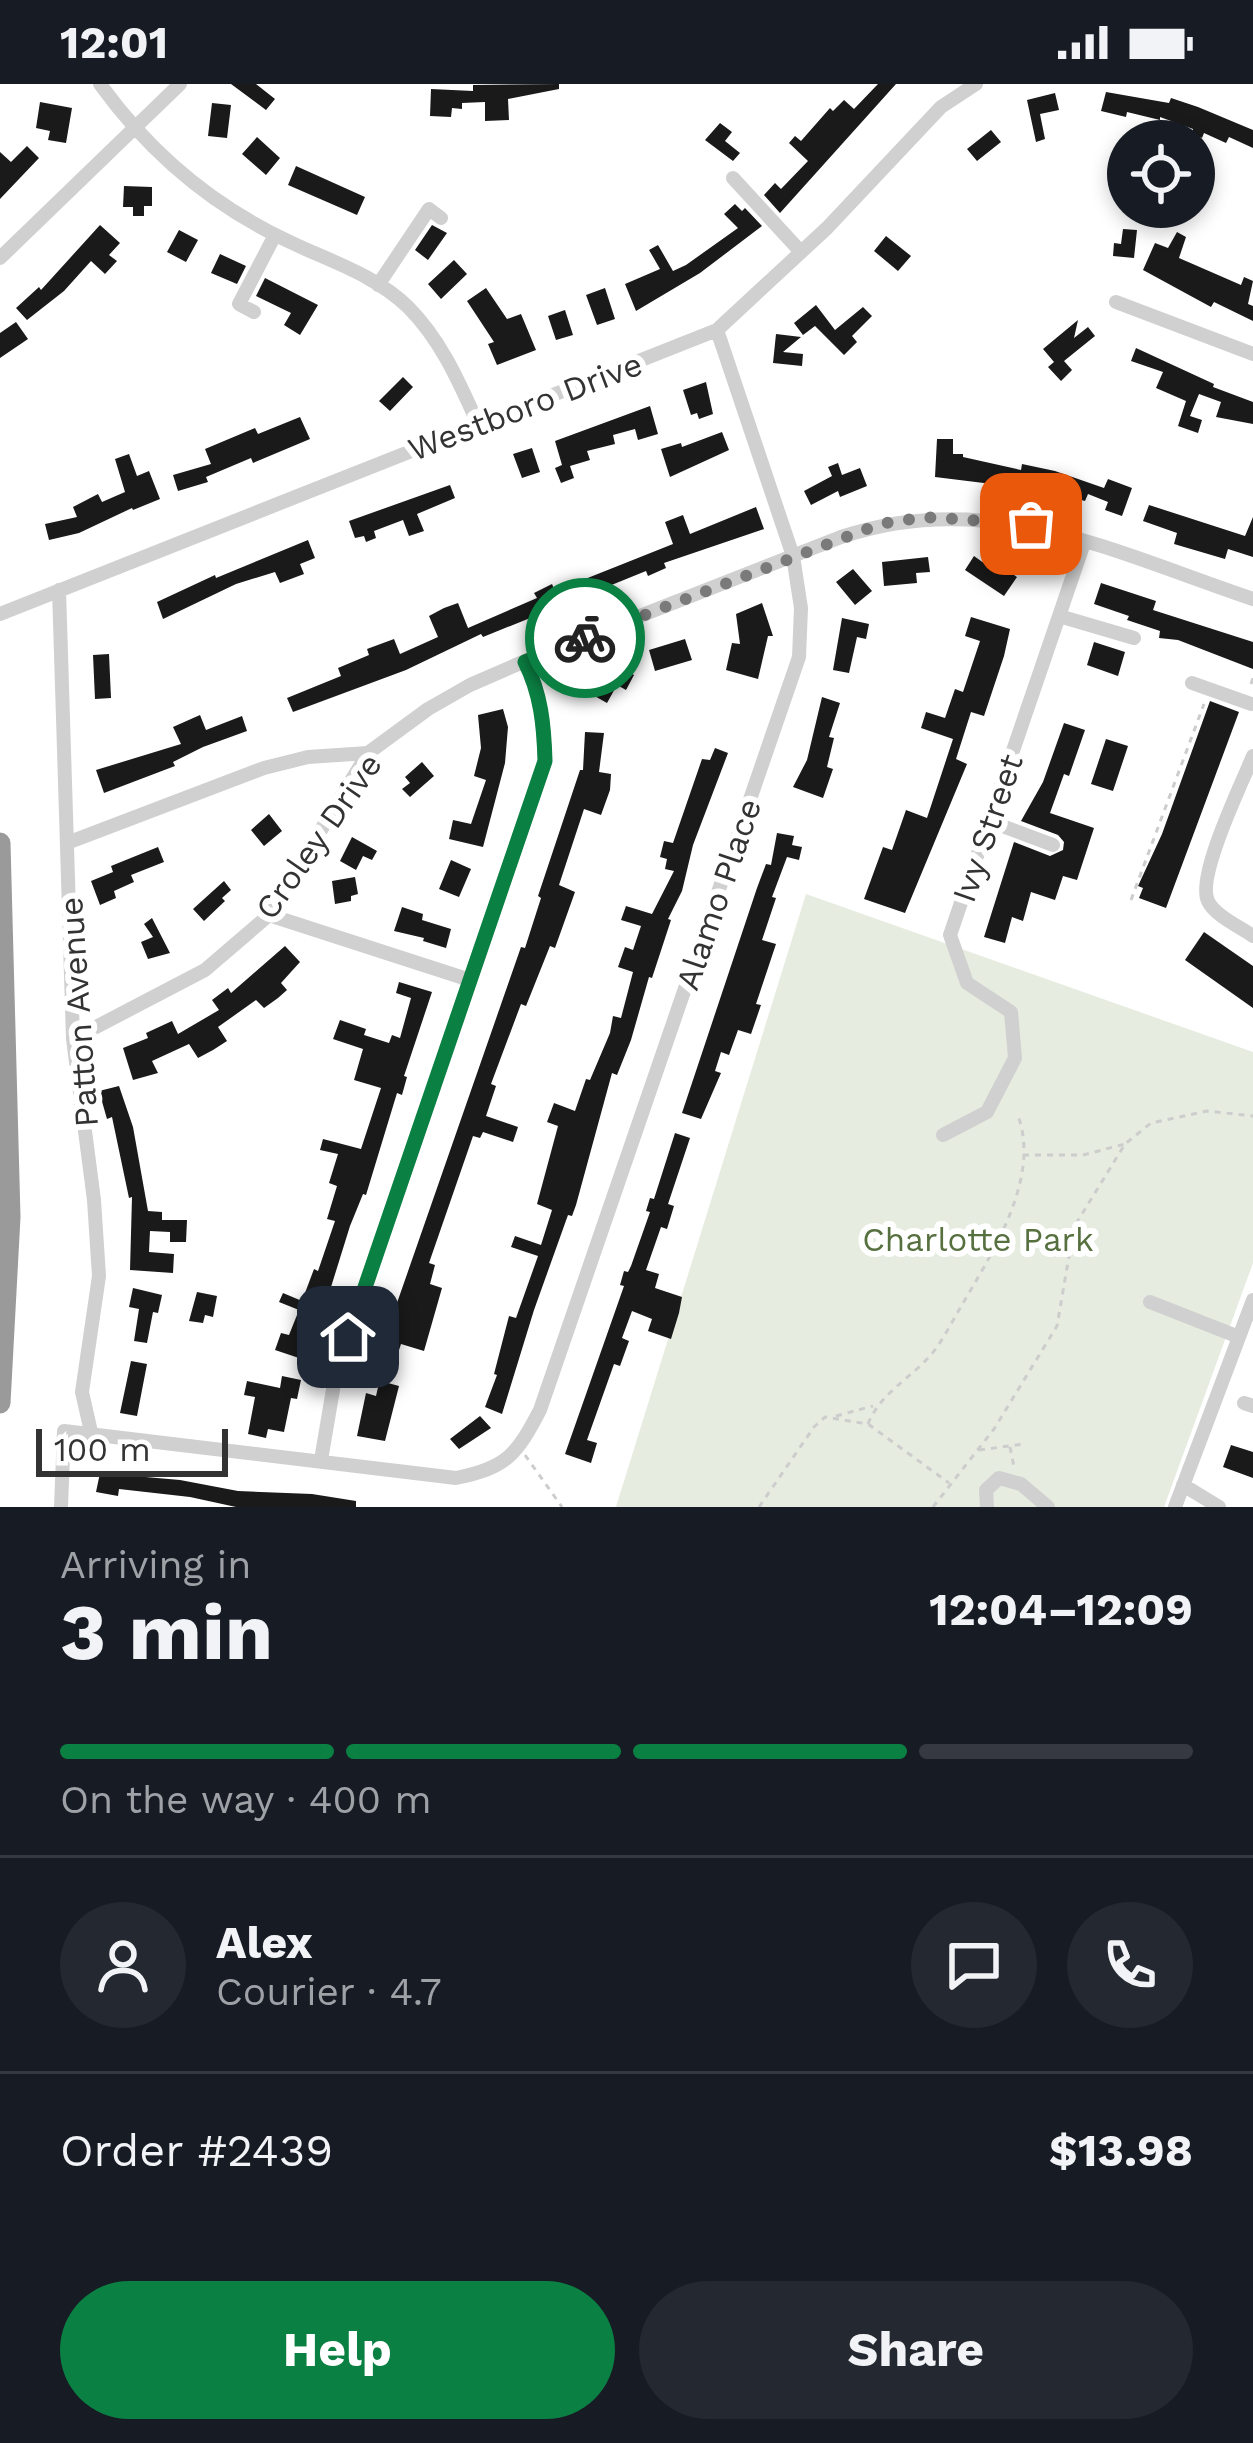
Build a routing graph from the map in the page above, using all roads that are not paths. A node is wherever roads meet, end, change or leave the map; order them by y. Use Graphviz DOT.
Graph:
graph roads {
  1 [pos="100,84"];
  2 [pos="180,84"];
  3 [pos="976,84"];
  4 [pos="134,132"];
  5 [pos="734,178"];
  6 [pos="430,210"];
  7 [pos="275,235"];
  8 [pos="801,252"];
  9 [pos="0,258"];
  10 [pos="378,285"];
  11 [pos="1116,302"];
  12 [pos="254,312"];
  13 [pos="717,330"];
  14 [pos="1253,354"];
  15 [pos="478,424"];
  16 [pos="1084,543"];
  17 [pos="793,556"];
  18 [pos="59,590"];
  19 [pos="1253,599"];
  20 [pos="0,614"];
  21 [pos="1059,616"];
  22 [pos="1134,638"];
  23 [pos="525,662"];
  24 [pos="1192,683"];
  25 [pos="1251,704"];
  26 [pos="368,753"];
  27 [pos="1253,756"];
  28 [pos="989,821"];
  29 [pos="0,843"];
  30 [pos="67,843"];
  31 [pos="1053,845"];
  32 [pos="269,915"];
  33 [pos="1253,936"];
  34 [pos="470,980"];
  35 [pos="74,1039"];
  36 [pos="943,1135"];
  37 [pos="1253,1300"];
  38 [pos="1150,1302"];
  39 [pos="1238,1340"];
  40 [pos="1253,1348"];
  41 [pos="0,1403"];
  42 [pos="91,1432"];
  43 [pos="321,1460"];
  44 [pos="1183,1485"];
  45 [pos="61,1507"];
  46 [pos="988,1507"];
  47 [pos="1048,1507"];
  48 [pos="1174,1507"];
  49 [pos="1219,1507"];
  1 -- 4 [label="street"];
  2 -- 4 [label="street"];
  3 -- 8 [label="street, Westboro Drive"];
  4 -- 7 [label="street"];
  4 -- 9 [label="street"];
  5 -- 8 [label="street"];
  6 -- 10 [label="street"];
  7 -- 10 [label="street"];
  7 -- 12 [label="street"];
  8 -- 13 [label="street, Westboro Drive"];
  10 -- 15 [label="street"];
  11 -- 14 [label="street"];
  13 -- 15 [label="street, Westboro Drive"];
  13 -- 17 [label="street, Alamo Place"];
  15 -- 18 [label="street, Westboro Drive"];
  16 -- 17 [label="street, Croley Drive"];
  16 -- 19 [label="street, Croley Drive"];
  16 -- 21 [label="street, Ivy Street"];
  17 -- 23 [label="street, Croley Drive"];
  17 -- 43 [label="street, Alamo Place"];
  18 -- 20 [label="street, Westboro Drive"];
  18 -- 30 [label="street, Patton Avenue"];
  21 -- 22 [label="street"];
  21 -- 28 [label="street, Ivy Street"];
  23 -- 26 [label="street, Croley Drive"];
  23 -- 34 [label="street"];
  24 -- 25 [label="street"];
  26 -- 30 [label="street"];
  26 -- 32 [label="street, Croley Drive"];
  27 -- 33 [label="street"];
  28 -- 31 [label="street"];
  28 -- 36 [label="street, Ivy Street"];
  29 -- 41 [label="highway"];
  30 -- 35 [label="street, Patton Avenue"];
  32 -- 34 [label="street"];
  32 -- 35 [label="street, Croley Drive"];
  34 -- 43 [label="street"];
  35 -- 42 [label="street, Patton Avenue"];
  37 -- 39 [label="street"];
  38 -- 39 [label="street"];
  39 -- 40 [label="street"];
  39 -- 44 [label="street"];
  42 -- 43 [label="street"];
  42 -- 45 [label="street"];
  44 -- 48 [label="street"];
  44 -- 49 [label="street"];
  46 -- 47 [label="street"];
}
